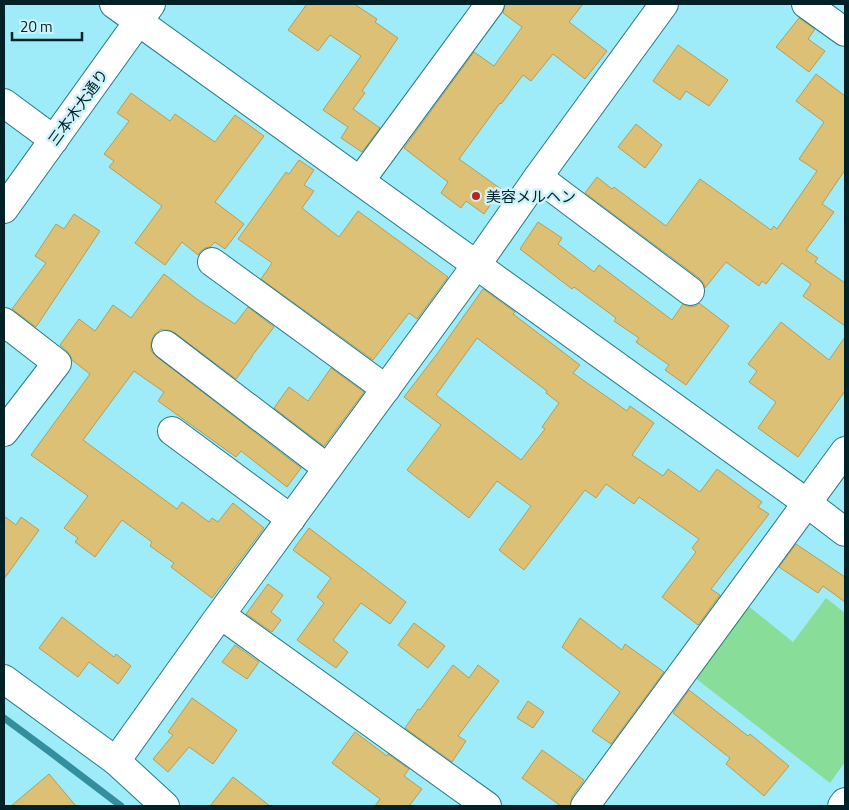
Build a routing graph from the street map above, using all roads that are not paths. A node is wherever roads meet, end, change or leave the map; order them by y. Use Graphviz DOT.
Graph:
graph roads {
  1 [pos="114,4"];
  2 [pos="490,4"];
  3 [pos="664,4"];
  4 [pos="806,4"];
  5 [pos="145,13"];
  6 [pos="845,32"];
  7 [pos="4,103"];
  8 [pos="54,140"];
  9 [pos="538,178"];
  10 [pos="360,181"];
  11 [pos="4,209"];
  12 [pos="212,262"];
  13 [pos="477,264"];
  14 [pos="690,291"];
  15 [pos="4,322"];
  16 [pos="166,344"];
  17 [pos="386,389"];
  18 [pos="172,431"];
  19 [pos="4,432"];
  20 [pos="845,451"];
  21 [pos="328,468"];
  22 [pos="807,503"];
  23 [pos="291,519"];
  24 [pos="845,532"];
  25 [pos="220,615"];
  26 [pos="4,679"];
  27 [pos="116,761"];
  28 [pos="845,802"];
  29 [pos="165,806"];
  30 [pos="487,806"];
  31 [pos="586,806"];
  32 [pos="842,806"];
  1 -- 5 [label="street"];
  2 -- 10 [label="street"];
  3 -- 9 [label="street"];
  4 -- 6 [label="street"];
  5 -- 8 [label="street, 三本木大通り"];
  5 -- 10 [label="street"];
  7 -- 8 [label="street"];
  8 -- 11 [label="street, 三本木大通り"];
  9 -- 13 [label="street"];
  9 -- 14 [label="street"];
  10 -- 13 [label="street"];
  12 -- 17 [label="street"];
  13 -- 17 [label="street"];
  13 -- 22 [label="street"];
  15 -- 19 [label="street"];
  16 -- 21 [label="street"];
  17 -- 21 [label="street"];
  18 -- 23 [label="street"];
  20 -- 22 [label="street"];
  21 -- 23 [label="street"];
  22 -- 24 [label="street"];
  22 -- 31 [label="street"];
  23 -- 25 [label="street"];
  25 -- 27 [label="street"];
  25 -- 30 [label="street"];
  26 -- 27 [label="street"];
  27 -- 29 [label="street"];
  28 -- 32 [label="street"];
}
